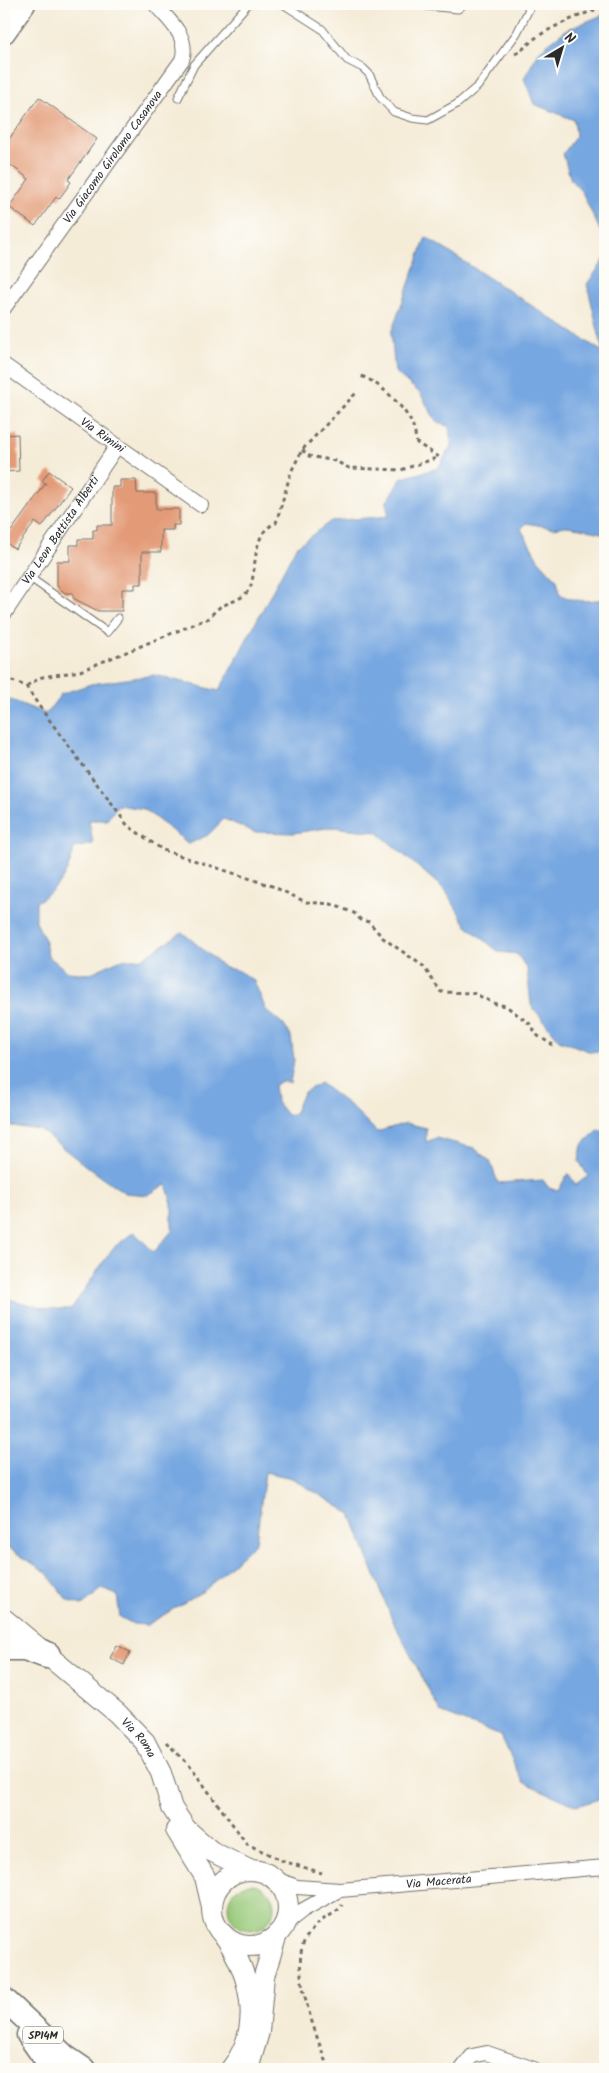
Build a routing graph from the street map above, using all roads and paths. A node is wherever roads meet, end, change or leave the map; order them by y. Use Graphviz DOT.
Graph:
graph roads {
  1 [pos="24,4"];
  2 [pos="154,4"];
  3 [pos="248,4"];
  4 [pos="283,4"];
  5 [pos="423,4"];
  6 [pos="464,4"];
  7 [pos="526,4"];
  8 [pos="605,6"];
  9 [pos="4,32"];
  10 [pos="498,60"];
  11 [pos="178,98"];
  12 [pos="4,308"];
  13 [pos="4,366"];
  14 [pos="361,376"];
  15 [pos="358,391"];
  16 [pos="117,446"];
  17 [pos="302,450"];
  18 [pos="200,505"];
  19 [pos="28,576"];
  20 [pos="4,614"];
  21 [pos="118,618"];
  22 [pos="4,678"];
  23 [pos="26,686"];
  24 [pos="552,1045"];
  25 [pos="4,1619"];
  26 [pos="4,1647"];
  27 [pos="47,1655"];
  28 [pos="172,1808"];
  29 [pos="247,1844"];
  30 [pos="605,1867"];
  31 [pos="249,1870"];
  32 [pos="330,1877"];
  33 [pos="274,1878"];
  34 [pos="341,1896"];
  35 [pos="213,1912"];
  36 [pos="281,1929"];
  37 [pos="223,1933"];
  38 [pos="4,2000"];
  39 [pos="52,2069"];
  40 [pos="84,2069"];
  41 [pos="230,2069"];
  42 [pos="248,2069"];
  43 [pos="328,2069"];
  44 [pos="462,2069"];
  45 [pos="534,2069"];
  1 -- 9 [label="main road"];
  2 -- 12 [label="street, Via Giacomo Girolamo Casanova"];
  3 -- 11 [label="lane"];
  4 -- 10 [label="lane"];
  5 -- 6 [label="lane"];
  7 -- 10 [label="lane"];
  8 -- 10 [label="path"];
  13 -- 16 [label="street, Via Rimini"];
  14 -- 17 [label="path"];
  15 -- 17 [label="path"];
  16 -- 18 [label="street, Via Rimini"];
  16 -- 19 [label="street, Via Leon Battista Alberti"];
  17 -- 23 [label="path"];
  19 -- 20 [label="street, Via Leon Battista Alberti"];
  19 -- 21 [label="lane"];
  22 -- 23 [label="path"];
  23 -- 24 [label="path"];
  25 -- 27 [label="main road, Via Roma"];
  26 -- 27 [label="highway"];
  27 -- 28 [label="main road, Via Roma"];
  28 -- 31 [label="main road, Via Roma"];
  28 -- 35 [label="main road"];
  29 -- 32 [label="path"];
  30 -- 34 [label="street, Via Macerata"];
  31 -- 33 [label="main road"];
  31 -- 35 [label="main road"];
  33 -- 34 [label="street, Via Macerata"];
  33 -- 36 [label="main road"];
  34 -- 36 [label="street"];
  34 -- 43 [label="path"];
  35 -- 37 [label="main road"];
  36 -- 37 [label="main road"];
  36 -- 42 [label="main road"];
  37 -- 41 [label="main road"];
  38 -- 39 [label="main road, SP14M"];
  38 -- 40 [label="main road, SP14M"];
  44 -- 45 [label="street"];
}
